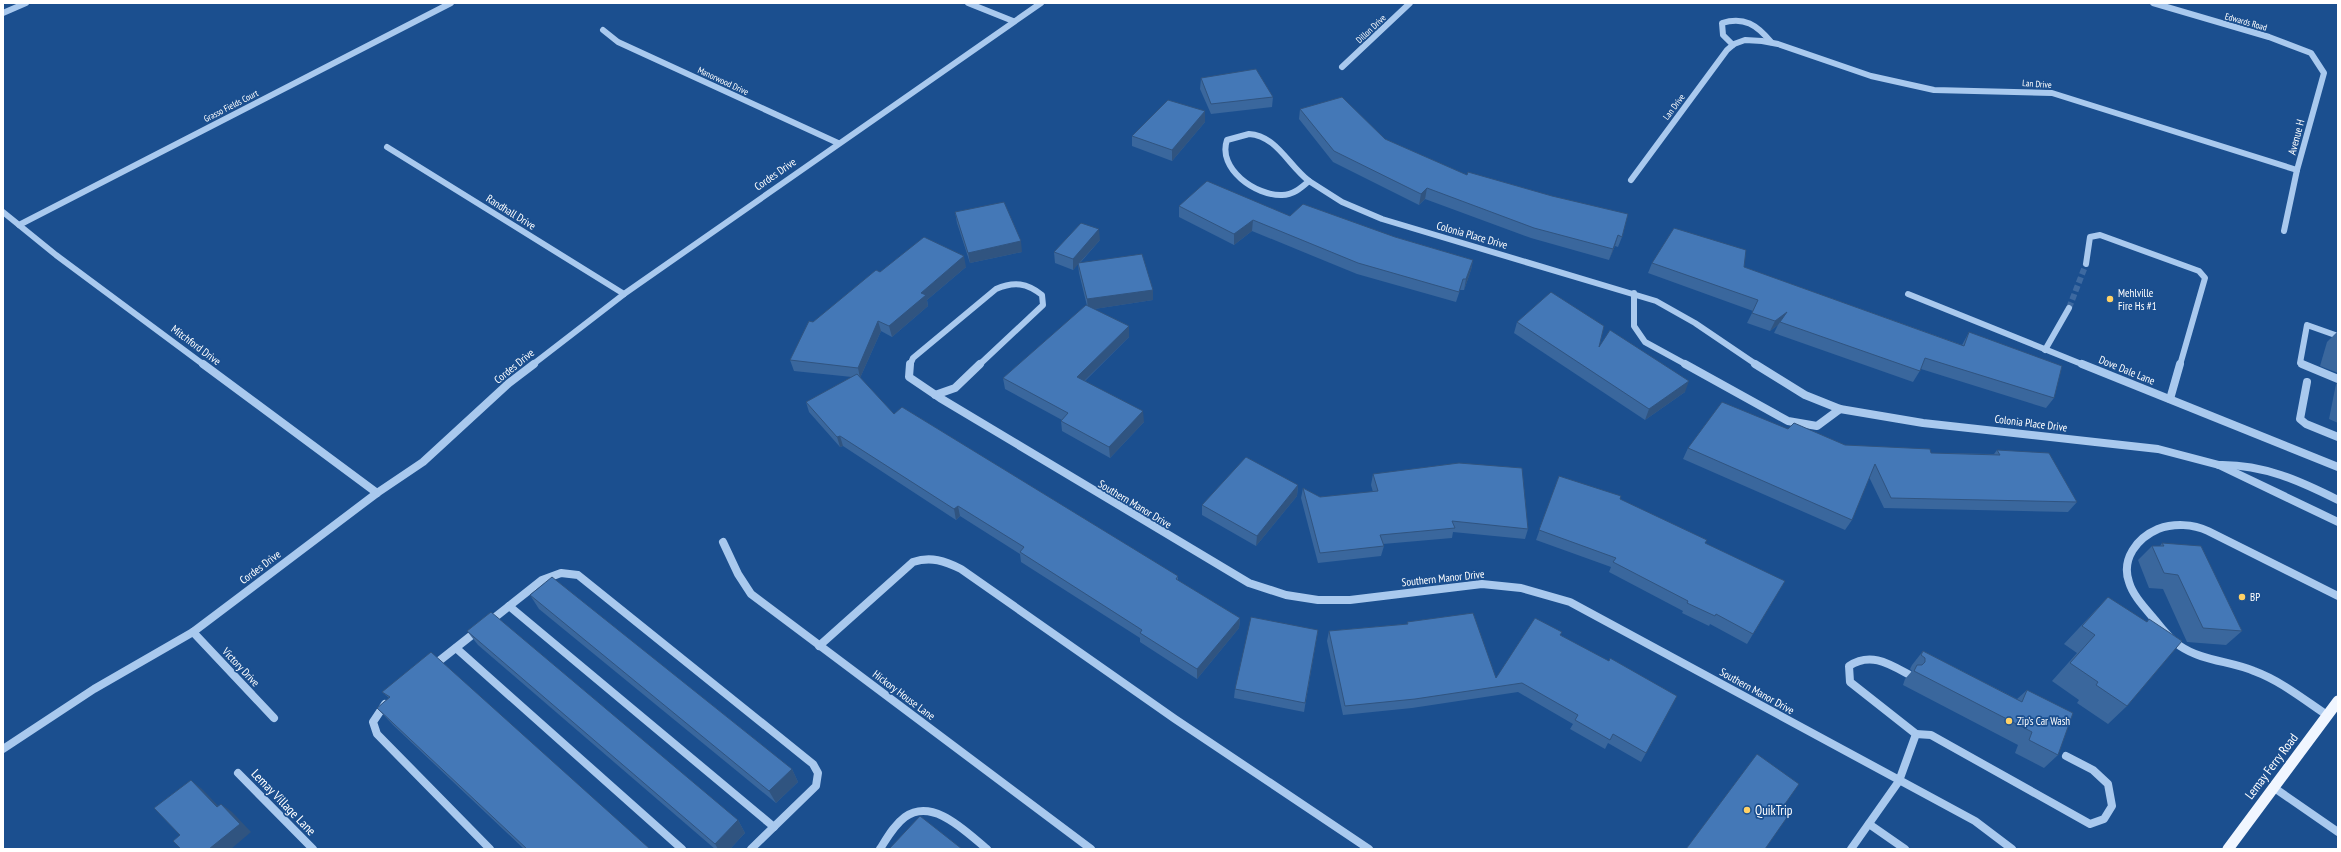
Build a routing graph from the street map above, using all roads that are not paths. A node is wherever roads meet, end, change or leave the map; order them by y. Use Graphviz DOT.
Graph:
graph roads {
  1 [pos="26,3"];
  2 [pos="451,3"];
  3 [pos="968,3"];
  4 [pos="1041,3"];
  5 [pos="1410,3"];
  6 [pos="2153,3"];
  7 [pos="3,13"];
  8 [pos="1013,21"];
  9 [pos="603,30"];
  10 [pos="1771,42"];
  11 [pos="1733,45"];
  12 [pos="2311,52"];
  13 [pos="1342,67"];
  14 [pos="838,143"];
  15 [pos="387,147"];
  16 [pos="2297,170"];
  17 [pos="1310,180"];
  18 [pos="1631,180"];
  19 [pos="3,212"];
  20 [pos="19,224"];
  21 [pos="2284,231"];
  22 [pos="2086,264"];
  23 [pos="624,294"];
  24 [pos="1634,294"];
  25 [pos="1908,294"];
  26 [pos="2069,308"];
  27 [pos="2338,336"];
  28 [pos="2045,350"];
  29 [pos="2338,379"];
  30 [pos="2307,382"];
  31 [pos="935,395"];
  32 [pos="2170,399"];
  33 [pos="1840,408"];
  34 [pos="2338,437"];
  35 [pos="2219,465"];
  36 [pos="2338,466"];
  37 [pos="377,493"];
  38 [pos="2338,500"];
  39 [pos="2338,522"];
  40 [pos="723,542"];
  41 [pos="2338,596"];
  42 [pos="509,606"];
  43 [pos="193,632"];
  44 [pos="819,646"];
  45 [pos="456,648"];
  46 [pos="425,672"];
  47 [pos="1908,674"];
  48 [pos="395,696"];
  49 [pos="2338,701"];
  50 [pos="2327,715"];
  51 [pos="274,718"];
  52 [pos="1916,734"];
  53 [pos="3,749"];
  54 [pos="2066,756"];
  55 [pos="238,773"];
  56 [pos="1899,781"];
  57 [pos="2273,787"];
  58 [pos="1869,824"];
  59 [pos="774,827"];
  60 [pos="2338,832"];
  61 [pos="2232,848"];
  62 [pos="313,849"];
  63 [pos="490,849"];
  64 [pos="682,849"];
  65 [pos="751,849"];
  66 [pos="880,849"];
  67 [pos="987,849"];
  68 [pos="1091,849"];
  69 [pos="1369,849"];
  70 [pos="1851,849"];
  71 [pos="1905,849"];
  72 [pos="2012,849"];
  1 -- 7 [label="street"];
  2 -- 20 [label="street, Grasso Fields Court"];
  3 -- 8 [label="street"];
  4 -- 8 [label="street, Cordes Drive"];
  5 -- 13 [label="street, Dillon Drive"];
  6 -- 12 [label="street, Edwards Road"];
  8 -- 14 [label="street, Cordes Drive"];
  9 -- 14 [label="street, Manorwood Drive"];
  10 -- 11 [label="street, Lan Drive"];
  10 -- 11 [label="street, Lan Drive"];
  10 -- 16 [label="street, Lan Drive"];
  11 -- 18 [label="street, Lan Drive"];
  12 -- 16 [label="street, Avenue H"];
  14 -- 23 [label="street, Cordes Drive"];
  15 -- 23 [label="street, Randhall Drive"];
  16 -- 21 [label="street, Avenue H"];
  17 -- 17 [label="street, Colonia Place Drive"];
  17 -- 24 [label="street, Colonia Place Drive"];
  19 -- 20 [label="street, Mitchford Drive"];
  20 -- 37 [label="street, Mitchford Drive"];
  22 -- 32 [label="street"];
  23 -- 37 [label="street, Cordes Drive"];
  24 -- 33 [label="street, Colonia Place Drive"];
  24 -- 33 [label="street"];
  25 -- 28 [label="street, Dove Dale Lane"];
  26 -- 28 [label="street"];
  27 -- 29 [label="street"];
  28 -- 32 [label="street, Dove Dale Lane"];
  30 -- 34 [label="street"];
  31 -- 31 [label="street, Southern Manor Drive"];
  31 -- 56 [label="street, Southern Manor Drive"];
  32 -- 36 [label="street, Dove Dale Lane"];
  33 -- 35 [label="street, Colonia Place Drive"];
  35 -- 38 [label="street, Colonia Place Drive"];
  35 -- 39 [label="street, Colonia Place Drive"];
  37 -- 43 [label="street, Cordes Drive"];
  40 -- 44 [label="street, Hickory House Lane"];
  41 -- 50 [label="street"];
  42 -- 45 [label="street"];
  42 -- 59 [label="street"];
  42 -- 59 [label="street"];
  43 -- 51 [label="street, Victory Drive"];
  43 -- 53 [label="street, Cordes Drive"];
  44 -- 68 [label="street, Hickory House Lane"];
  44 -- 69 [label="street"];
  45 -- 46 [label="street"];
  45 -- 64 [label="street"];
  47 -- 52 [label="street"];
  48 -- 63 [label="street"];
  49 -- 50 [label="main road, Lemay Ferry Road"];
  50 -- 57 [label="main road, Lemay Ferry Road"];
  52 -- 54 [label="street"];
  52 -- 56 [label="street"];
  55 -- 62 [label="street, Lemay Village Lane"];
  56 -- 58 [label="street"];
  56 -- 72 [label="street, Southern Manor Drive"];
  57 -- 60 [label="street"];
  57 -- 61 [label="main road, Lemay Ferry Road"];
  58 -- 70 [label="street"];
  58 -- 71 [label="street"];
  59 -- 65 [label="street"];
  66 -- 67 [label="street"];
}
